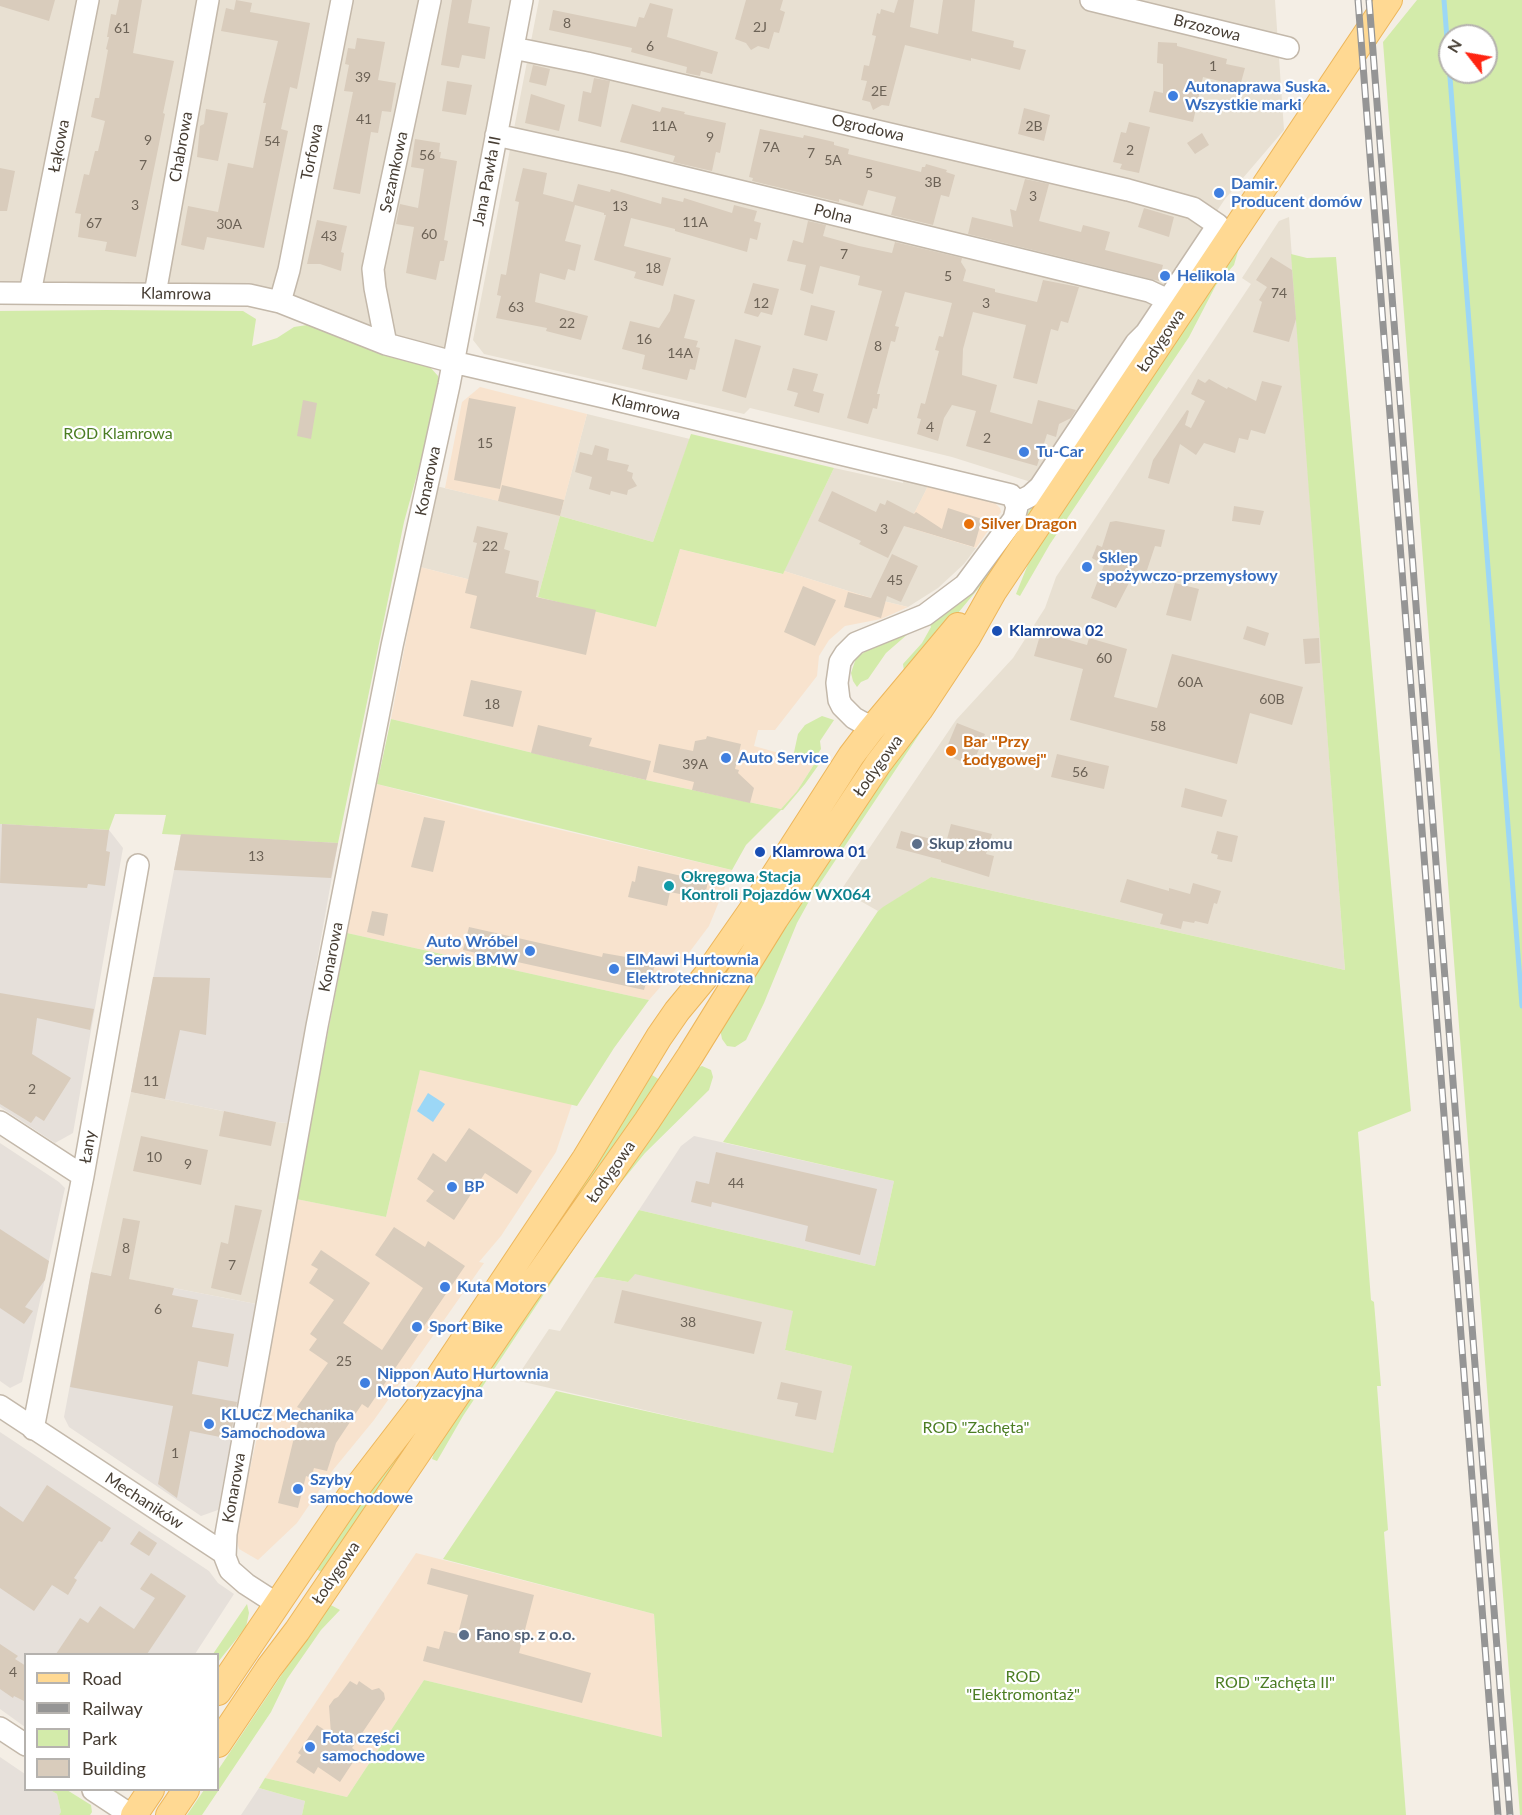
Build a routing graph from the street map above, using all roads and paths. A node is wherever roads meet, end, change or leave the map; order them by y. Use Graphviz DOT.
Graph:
graph roads {
  1 [pos="88,0"];
  2 [pos="208,0"];
  3 [pos="342,0"];
  4 [pos="430,0"];
  5 [pos="522,0"];
  6 [pos="1091,0"];
  7 [pos="1389,0"];
  8 [pos="513,48"];
  9 [pos="1287,48"];
  10 [pos="496,135"];
  11 [pos="0,293"];
  12 [pos="30,293"];
  13 [pos="155,294"];
  14 [pos="1168,300"];
  15 [pos="280,302"];
  16 [pos="386,344"];
  17 [pos="453,362"];
  18 [pos="1016,503"];
  19 [pos="993,592"];
  20 [pos="874,726"];
  21 [pos="893,744"];
  22 [pos="138,865"];
  23 [pos="0,1122"];
  24 [pos="83,1176"];
  25 [pos="0,1406"];
  26 [pos="33,1429"];
  27 [pos="225,1554"];
  28 [pos="278,1604"];
  29 [pos="270,1668"];
  30 [pos="219,1691"];
  31 [pos="0,1728"];
  32 [pos="24,1743"];
  33 [pos="219,1743"];
  34 [pos="95,1791"];
  35 [pos="150,1791"];
  36 [pos="185,1791"];
  37 [pos="132,1815"];
  38 [pos="169,1815"];
  1 -- 12 [label="street, Łąkowa"];
  2 -- 13 [label="street, Chabrowa"];
  3 -- 15 [label="street, Torfowa"];
  4 -- 16 [label="street, Sezamkowa"];
  5 -- 8 [label="street, Jana Pawła II"];
  6 -- 9 [label="street, Brzozowa"];
  7 -- 19 [label="main road, Łodygowa"];
  8 -- 10 [label="street, Jana Pawła II"];
  8 -- 14 [label="street, Ogrodowa"];
  10 -- 14 [label="street, Polna"];
  10 -- 17 [label="street, Jana Pawła II"];
  11 -- 12 [label="street, Klamrowa"];
  12 -- 13 [label="street, Klamrowa"];
  13 -- 15 [label="street, Klamrowa"];
  14 -- 18 [label="street"];
  15 -- 16 [label="street, Klamrowa"];
  16 -- 17 [label="street, Klamrowa"];
  17 -- 18 [label="street, Klamrowa"];
  17 -- 27 [label="street, Konarowa"];
  18 -- 20 [label="street"];
  19 -- 20 [label="main road, Łodygowa"];
  19 -- 21 [label="main road, Łodygowa"];
  20 -- 21 [label="street"];
  20 -- 28 [label="main road, Łodygowa"];
  21 -- 29 [label="main road, Łodygowa"];
  22 -- 24 [label="street, Łany"];
  23 -- 24 [label="street"];
  24 -- 26 [label="street, Łany"];
  25 -- 26 [label="street, Mechaników"];
  26 -- 27 [label="street, Mechaników"];
  27 -- 28 [label="street, Mechaników"];
  28 -- 29 [label="main road"];
  28 -- 30 [label="main road, Łodygowa"];
  29 -- 33 [label="main road, Łodygowa"];
  31 -- 32 [label="street"];
  34 -- 37 [label="street"];
  35 -- 37 [label="main road"];
  36 -- 38 [label="main road"];
}
